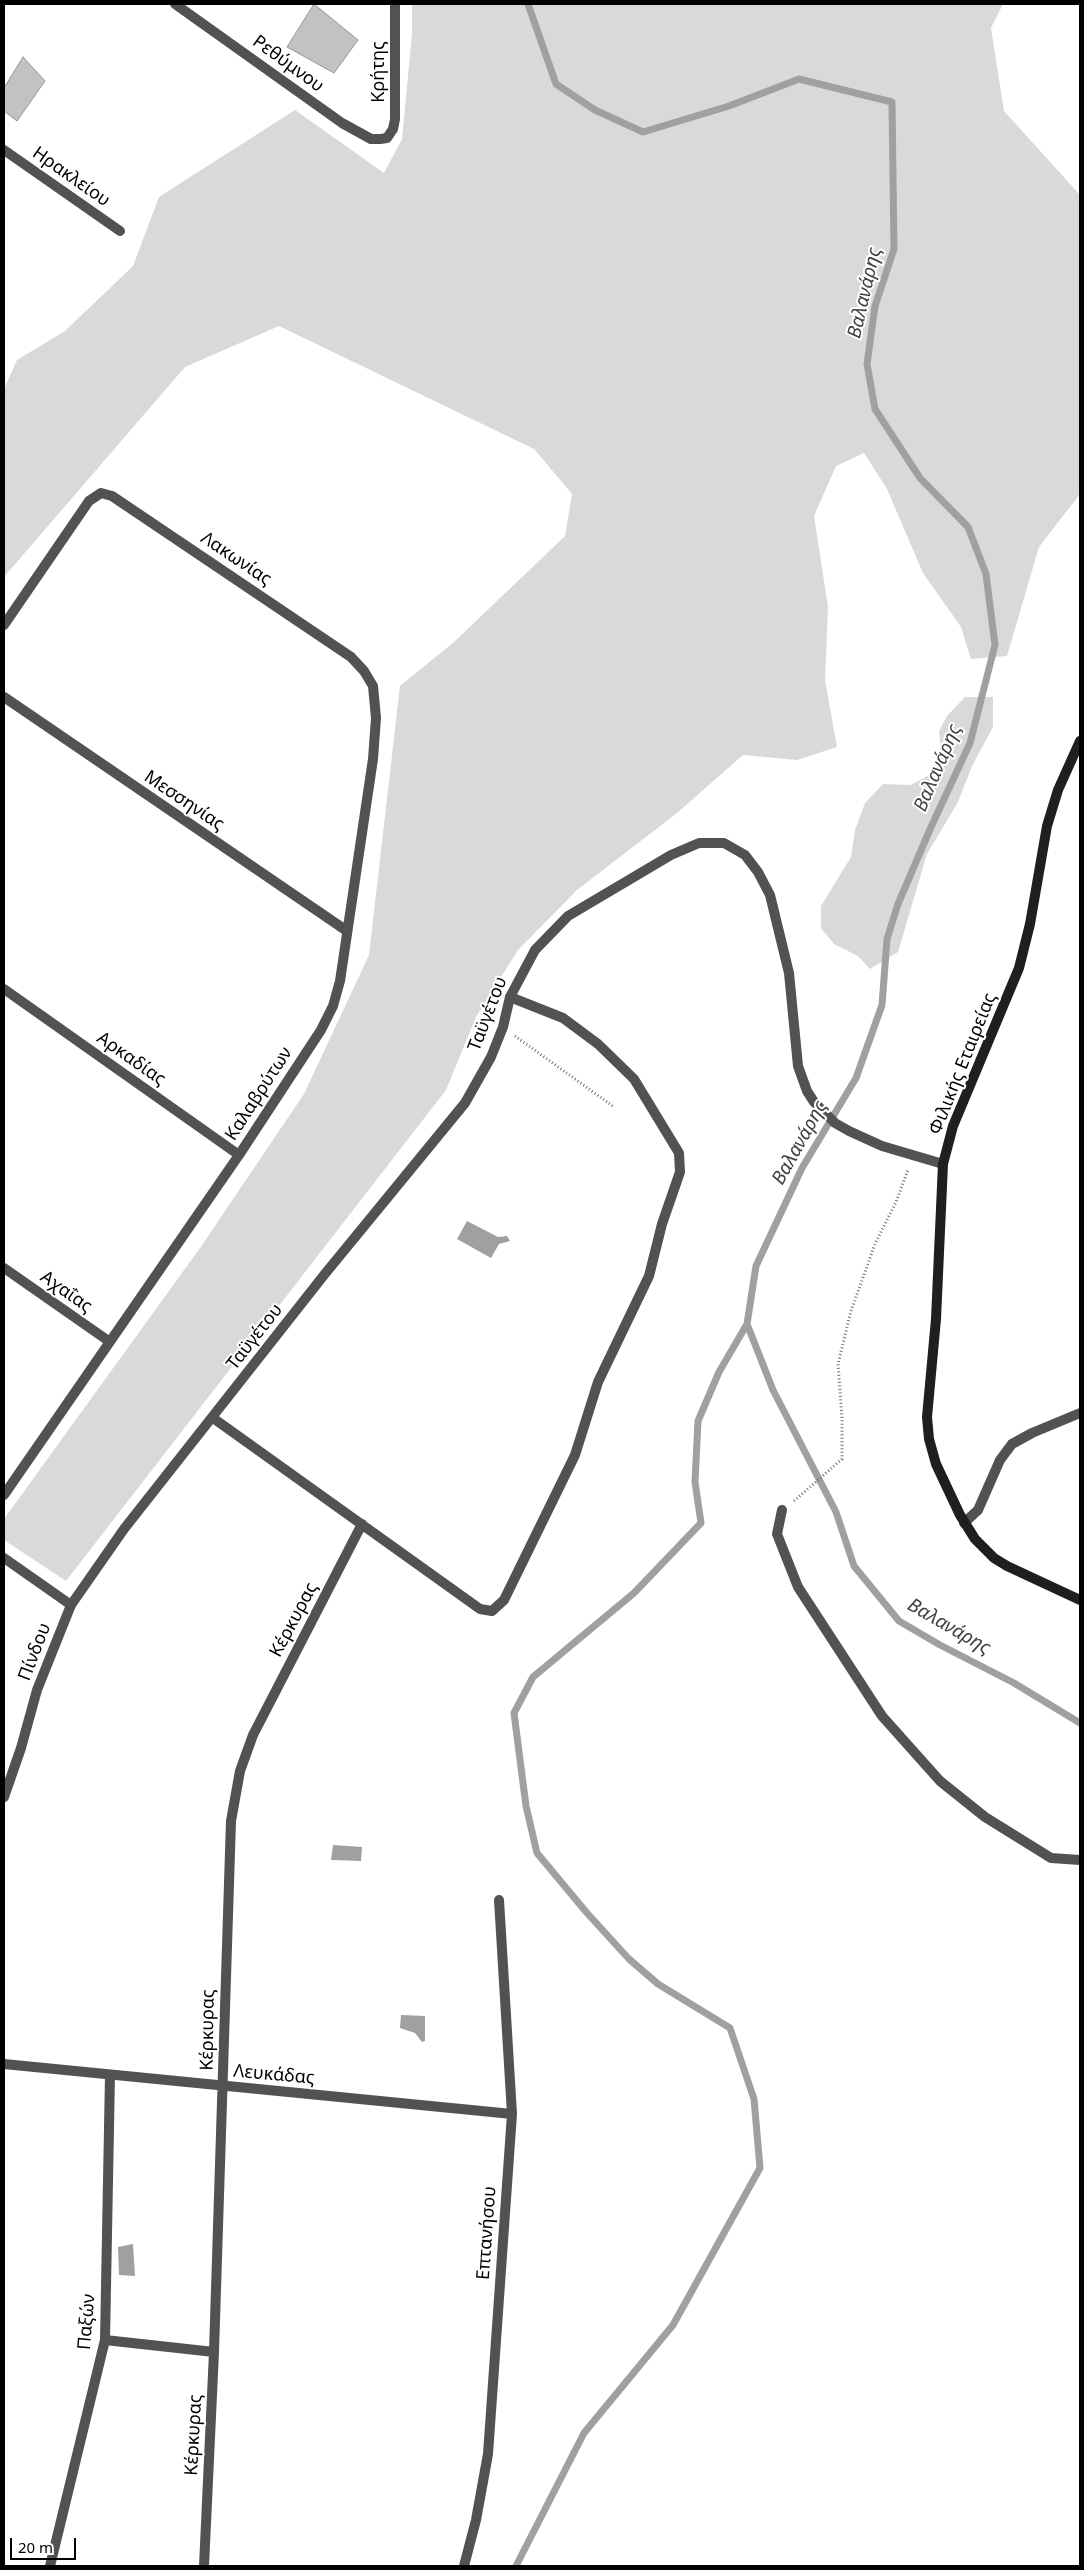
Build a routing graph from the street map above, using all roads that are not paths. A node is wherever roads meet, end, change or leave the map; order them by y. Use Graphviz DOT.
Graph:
graph roads {
  1 [pos="175,4"];
  2 [pos="395,4"];
  3 [pos="387,138"];
  4 [pos="4,150"];
  5 [pos="120,231"];
  6 [pos="4,625"];
  7 [pos="351,657"];
  8 [pos="4,697"];
  9 [pos="1080,741"];
  10 [pos="347,931"];
  11 [pos="4,989"];
  12 [pos="510,997"];
  13 [pos="239,1155"];
  14 [pos="943,1164"];
  15 [pos="4,1268"];
  16 [pos="110,1342"];
  17 [pos="1080,1413"];
  18 [pos="213,1418"];
  19 [pos="4,1495"];
  20 [pos="782,1510"];
  21 [pos="964,1523"];
  22 [pos="362,1524"];
  23 [pos="4,1558"];
  24 [pos="1080,1600"];
  25 [pos="71,1605"];
  26 [pos="4,1797"];
  27 [pos="1080,1860"];
  28 [pos="499,1900"];
  29 [pos="4,2064"];
  30 [pos="110,2075"];
  31 [pos="223,2087"];
  32 [pos="512,2114"];
  33 [pos="105,2340"];
  34 [pos="214,2352"];
  35 [pos="50,2566"];
  36 [pos="204,2566"];
  37 [pos="464,2566"];
  1 -- 3 [label="street, Ρεθύμνου"];
  2 -- 3 [label="street, Κρήτης"];
  4 -- 5 [label="street, Ηρακλείου"];
  6 -- 7 [label="street, Λακωνίας"];
  7 -- 10 [label="street, Καλαβρύτων"];
  8 -- 10 [label="street, Μεσσηνίας"];
  9 -- 14 [label="main road, Φιλικής Εταιρείας"];
  10 -- 13 [label="street, Καλαβρύτων"];
  11 -- 13 [label="street, Αρκαδίας"];
  12 -- 14 [label="street, Ταϋγέτου"];
  12 -- 18 [label="street, Ταϋγέτου"];
  12 -- 22 [label="street"];
  13 -- 16 [label="street, Καλαβρύτων"];
  14 -- 21 [label="main road, Φιλικής Εταιρείας"];
  15 -- 16 [label="street, Αχαΐας"];
  16 -- 19 [label="street, Καλαβρύτων"];
  17 -- 21 [label="street"];
  18 -- 22 [label="street"];
  18 -- 25 [label="street, Ταϋγέτου"];
  20 -- 27 [label="street"];
  21 -- 24 [label="main road, Φιλικής Εταιρείας"];
  22 -- 31 [label="street, Κέρκυρας"];
  23 -- 25 [label="street"];
  25 -- 26 [label="street, Πίνδου"];
  28 -- 32 [label="street, Επτανήσου"];
  29 -- 30 [label="street, Λευκάδας"];
  30 -- 31 [label="street, Λευκάδας"];
  30 -- 33 [label="street, Παξών"];
  31 -- 32 [label="street, Λευκάδας"];
  31 -- 34 [label="street, Κέρκυρας"];
  32 -- 37 [label="street, Επτανήσου"];
  33 -- 34 [label="street"];
  33 -- 35 [label="street, Παξών"];
  34 -- 36 [label="street, Κέρκυρας"];
}
